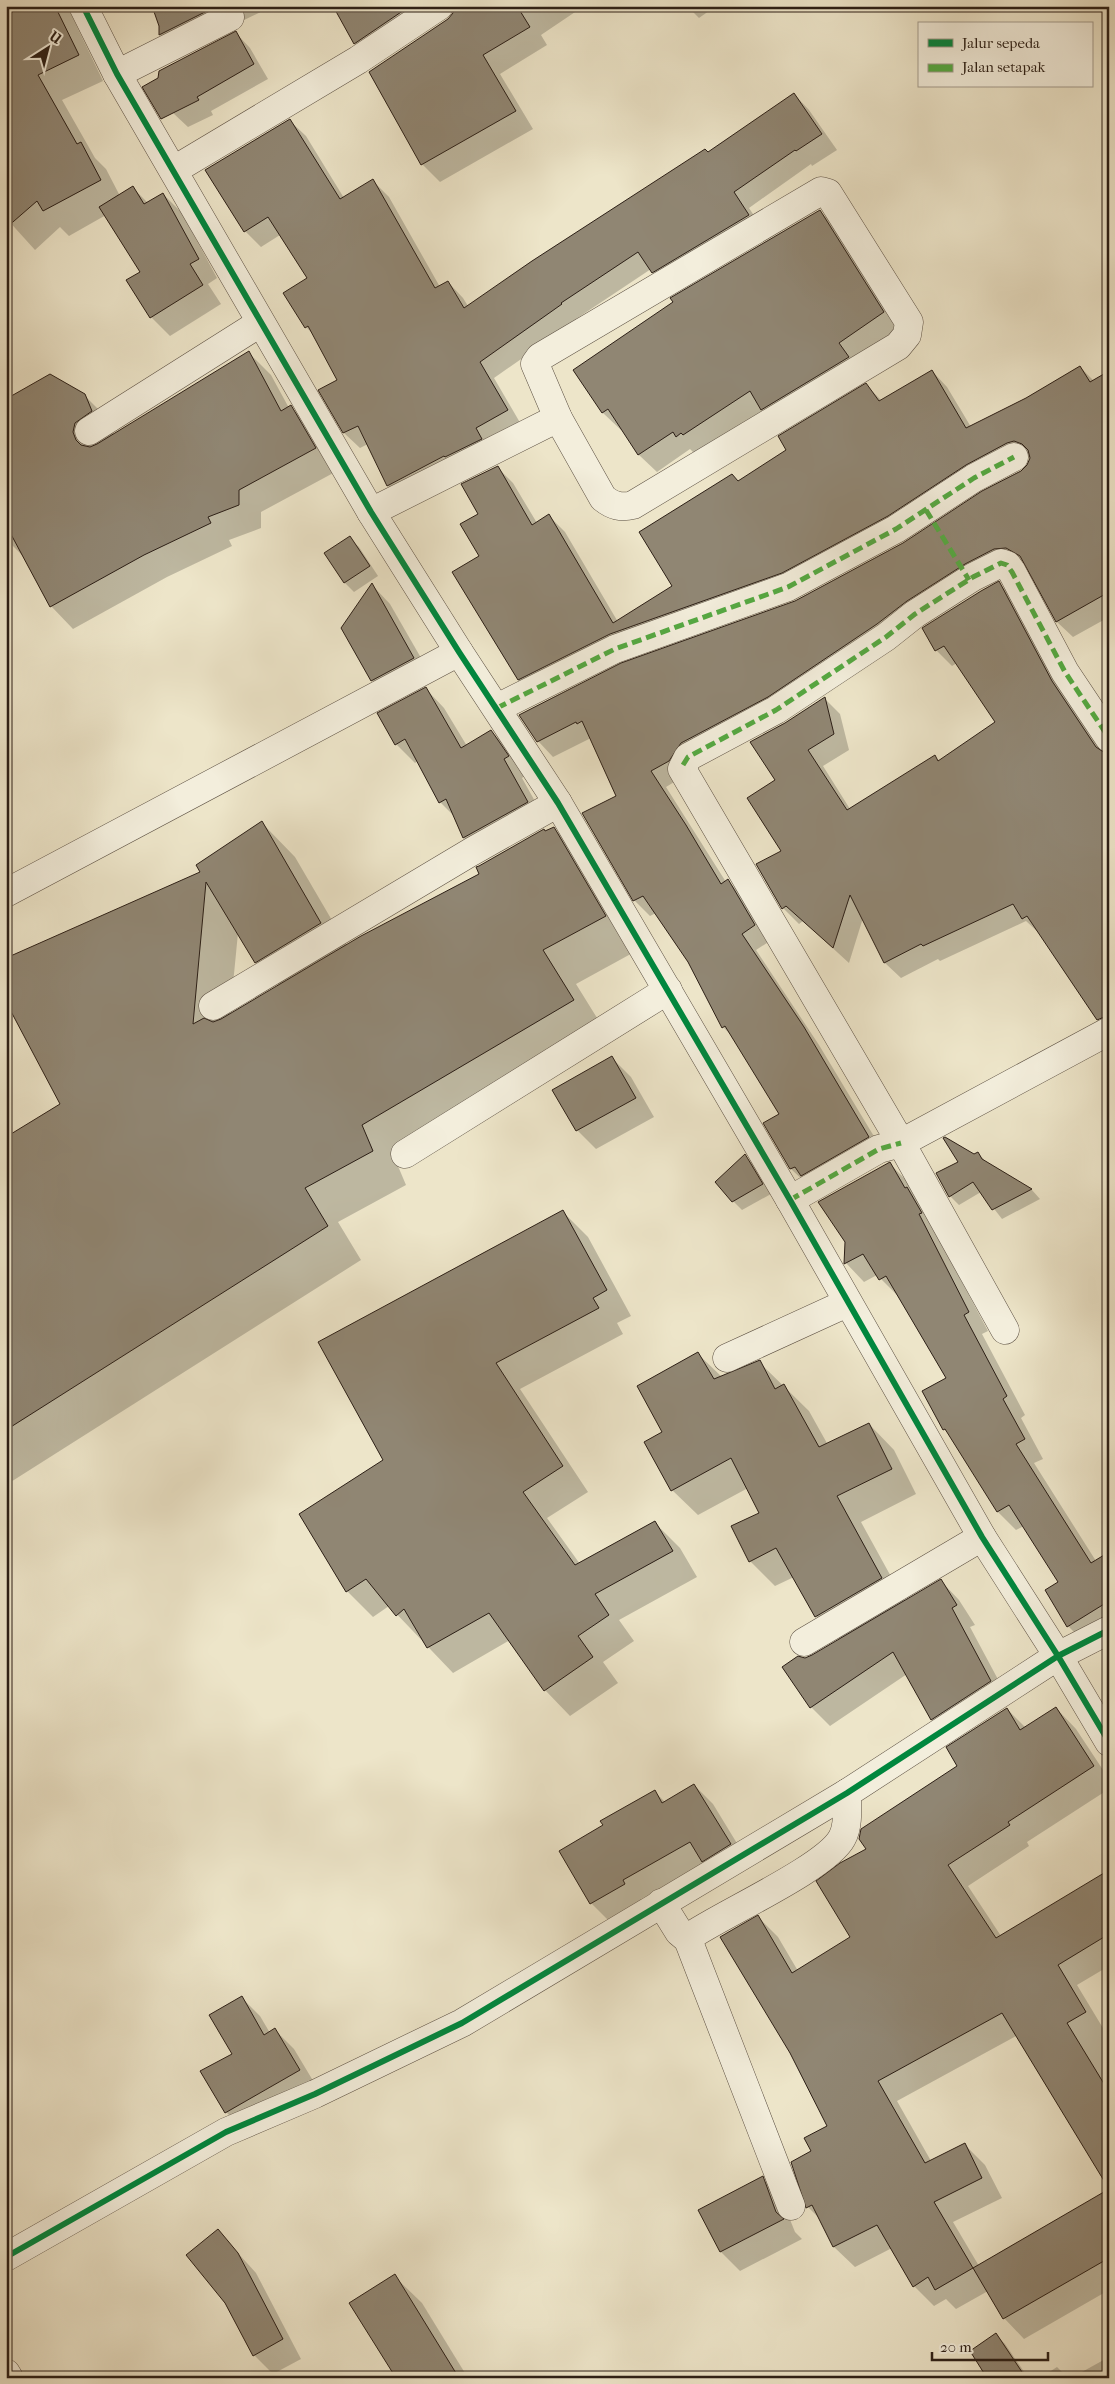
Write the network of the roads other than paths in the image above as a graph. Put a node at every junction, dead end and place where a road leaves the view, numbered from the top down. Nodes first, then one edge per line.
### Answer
1 (82, 6) edge
2 (439, 6) edge
3 (230, 17) dead end
4 (117, 74) junction
5 (174, 170) junction
6 (260, 323) junction
7 (553, 421) junction
8 (89, 432) dead end
9 (1014, 457) dead end
10 (371, 512) junction
11 (459, 652) junction
12 (497, 708) junction
13 (1109, 738) edge
14 (558, 803) junction
15 (6, 893) edge
16 (668, 990) junction
17 (213, 1006) dead end
18 (1109, 1031) edge
19 (890, 1146) junction
20 (404, 1154) dead end
21 (790, 1200) junction
22 (847, 1303) junction
23 (1005, 1330) dead end
24 (727, 1358) dead end
25 (982, 1537) junction
26 (1109, 1630) edge
27 (804, 1642) dead end
28 (1058, 1656) junction
29 (1109, 1742) edge
30 (847, 1798) junction
31 (740, 1882) junction
32 (674, 1921) junction
33 (791, 2206) dead end
34 (6, 2258) edge
35 (6, 2373) edge
36 (9, 2378) edge

1 - 4 street
2 - 5 street
3 - 4 street
4 - 5 street
5 - 6 street
6 - 8 street
6 - 10 street
7 - 7 street
7 - 10 street
9 - 12 street
10 - 11 street
11 - 12 street
11 - 15 street
12 - 14 street
13 - 19 street
14 - 16 street
14 - 17 street
16 - 20 street
16 - 21 street
18 - 19 street
19 - 21 street
19 - 23 street
21 - 22 street
22 - 24 street
22 - 25 street
25 - 27 street
25 - 28 street
26 - 28 street
28 - 29 street
28 - 30 street
30 - 31 street
30 - 31 street
31 - 32 street
31 - 32 street
32 - 33 street
32 - 34 street
35 - 36 street

